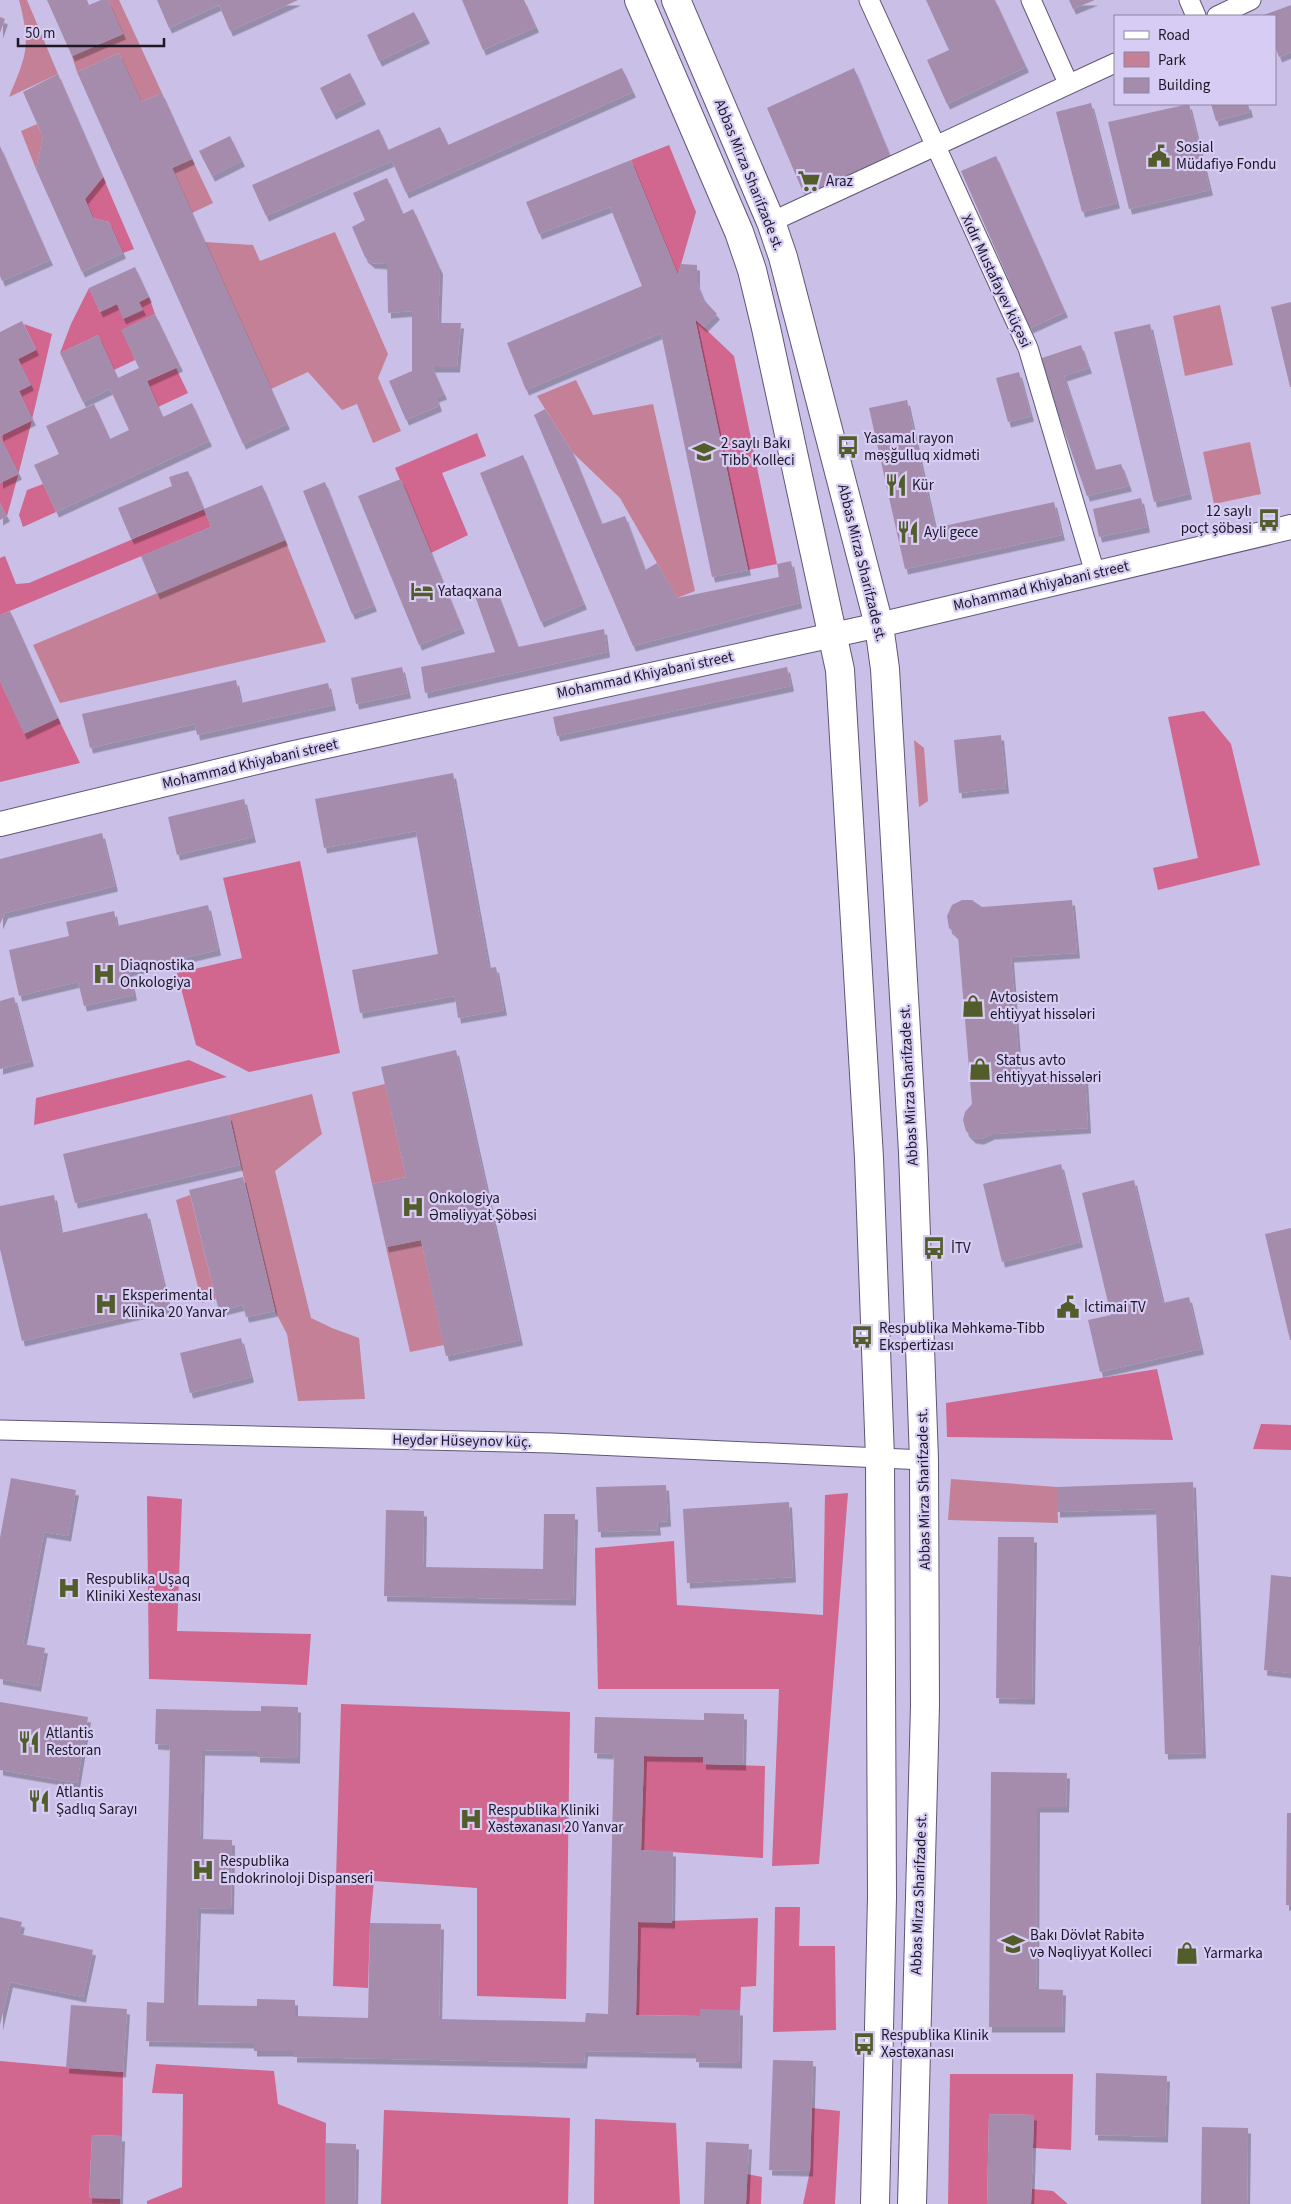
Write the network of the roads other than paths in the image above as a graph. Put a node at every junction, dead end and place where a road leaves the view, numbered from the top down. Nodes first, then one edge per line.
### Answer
1 (639, 0) edge
2 (676, 0) edge
3 (868, 0) edge
4 (1031, 0) edge
5 (1189, 0) edge
6 (1251, 0) edge
7 (1196, 15) edge
8 (1220, 15) edge
9 (1114, 63) edge
10 (1068, 83) junction
11 (934, 148) junction
12 (771, 222) junction
13 (1291, 527) edge
14 (1095, 573) junction
15 (879, 625) junction
16 (834, 634) junction
17 (0, 824) edge
18 (0, 1430) edge
19 (880, 1458) junction
20 (924, 1460) junction
21 (875, 2204) edge
22 (912, 2204) edge

1 - 16 main road, Abbas Mirza Sharifzade st.
2 - 12 main road, Abbas Mirza Sharifzade st.
3 - 11 street, Xıdır Mustafayev küçəsi
4 - 10 street
5 - 7 street
6 - 8 street
9 - 10 street
10 - 11 street
11 - 12 street
11 - 14 street, Xıdır Mustafayev küçəsi
12 - 15 main road, Abbas Mirza Sharifzade st.
13 - 14 street, Mohammad Khiyabani street
14 - 15 street, Mohammad Khiyabani street
15 - 16 street, Mohammad Khiyabani street
15 - 20 main road, Abbas Mirza Sharifzade st.
16 - 17 street, Mohammad Khiyabani street
16 - 19 main road, Abbas Mirza Sharifzade st.
18 - 19 street, Heydər Hüseynov küç.
19 - 20 street, Heydər Hüseynov küç.
19 - 21 main road, Abbas Mirza Sharifzade st.
20 - 22 main road, Abbas Mirza Sharifzade st.

